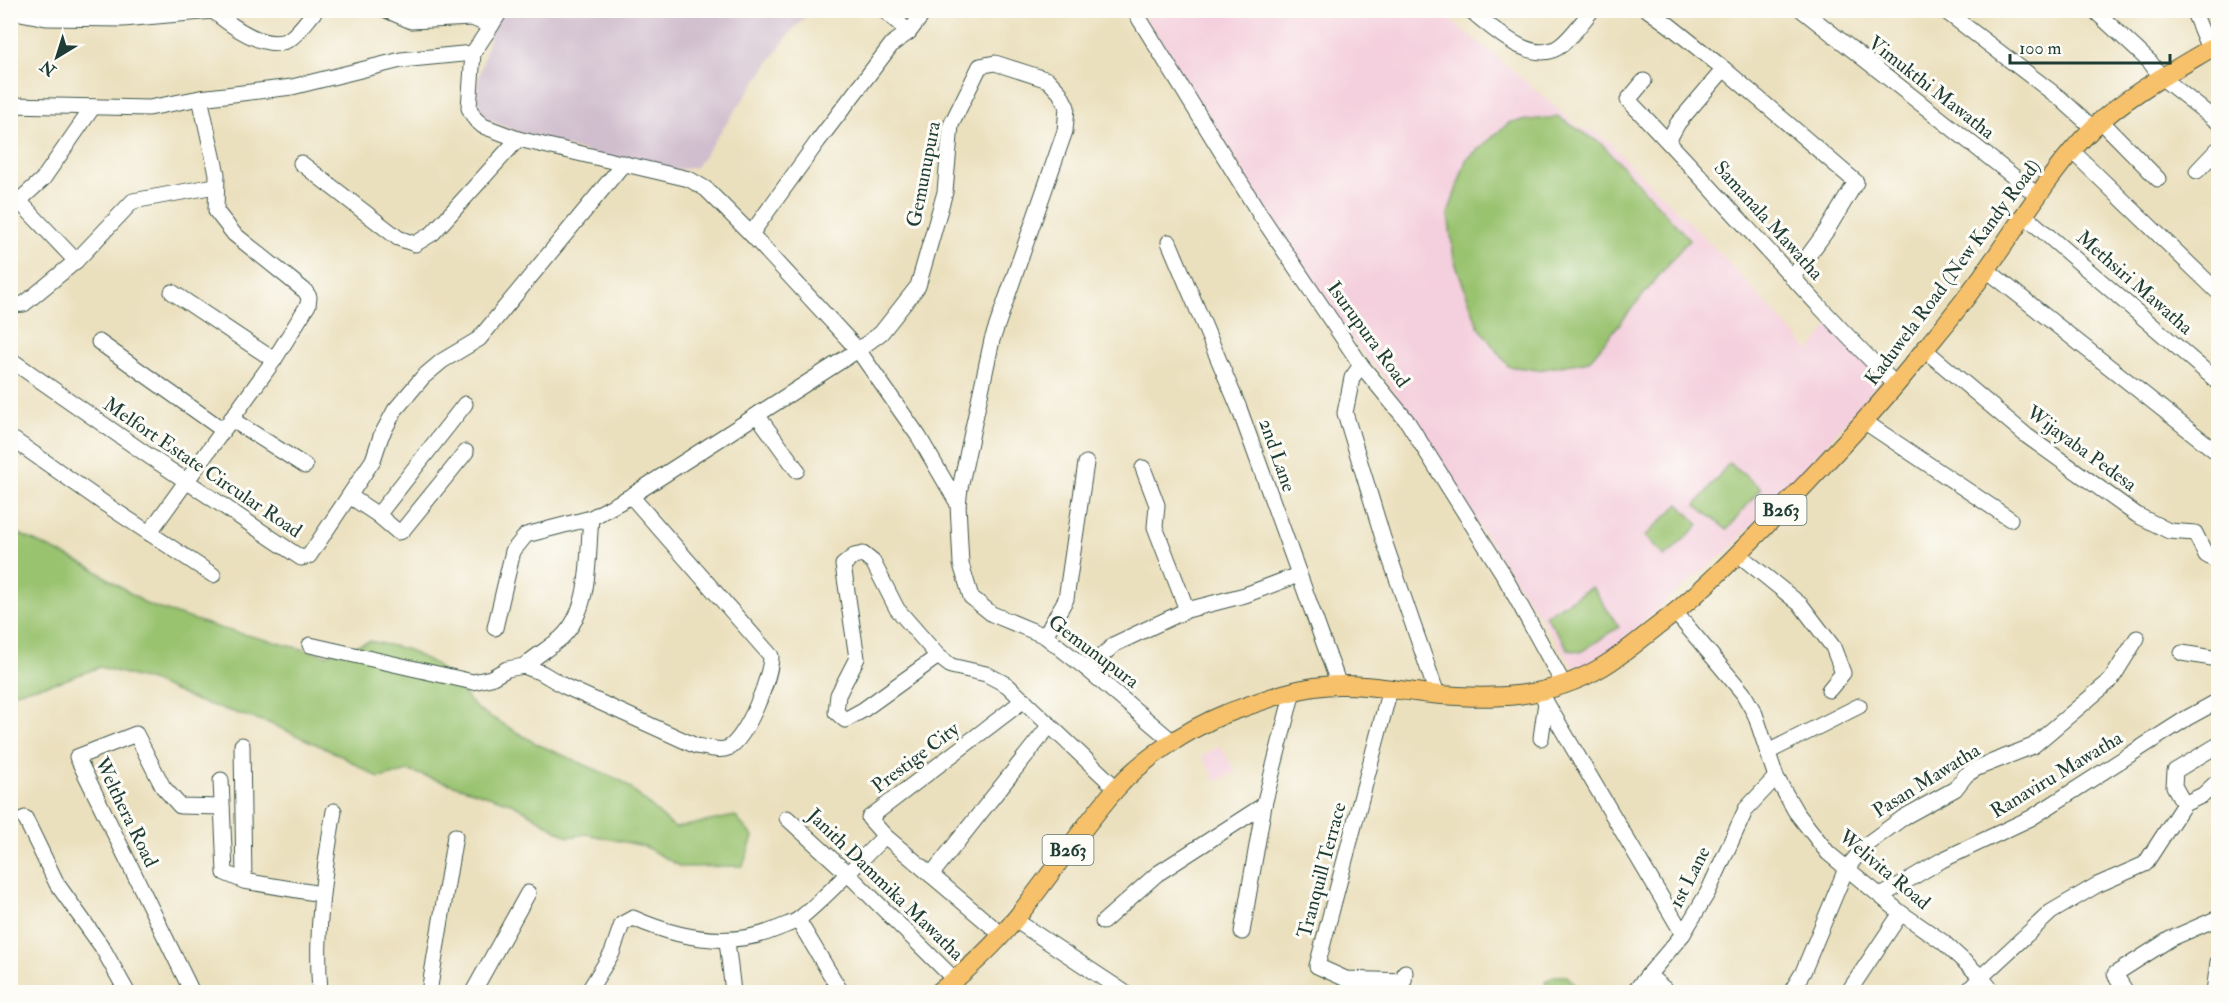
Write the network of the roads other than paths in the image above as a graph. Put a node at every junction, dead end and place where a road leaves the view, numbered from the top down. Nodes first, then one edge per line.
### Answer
1 (316, 10) edge
2 (386, 10) edge
3 (501, 10) edge
4 (884, 10) edge
5 (926, 10) edge
6 (1134, 10) edge
7 (1470, 10) edge
8 (1592, 10) edge
9 (1648, 10) edge
10 (1802, 10) edge
11 (1944, 10) edge
12 (2094, 10) edge
13 (2193, 10) edge
14 (10, 11) edge
15 (213, 11) edge
16 (121, 15) edge
17 (491, 26) junction
18 (909, 32) junction
19 (2214, 47) edge
20 (473, 53) junction
21 (1724, 69) junction
22 (2161, 77) junction
23 (1644, 81) dead end
24 (200, 98) junction
25 (10, 105) edge
26 (93, 107) junction
27 (2218, 122) edge
28 (2097, 125) junction
29 (518, 139) junction
30 (1668, 141) junction
31 (2218, 149) edge
32 (2072, 151) junction
33 (301, 163) dead end
34 (624, 163) junction
35 (2197, 171) dead end
36 (2158, 179) dead end
37 (215, 186) junction
38 (2037, 195) junction
39 (15, 205) edge
40 (2024, 215) junction
41 (751, 234) junction
42 (1169, 242) dead end
43 (76, 261) junction
44 (1986, 270) junction
45 (1792, 278) junction
46 (172, 292) dead end
47 (2218, 292) edge
48 (10, 305) edge
49 (99, 342) dead end
50 (858, 350) junction
51 (1925, 350) junction
52 (11, 360) edge
53 (274, 360) junction
54 (1361, 365) junction
55 (2218, 382) edge
56 (1896, 385) junction
57 (465, 404) dead end
58 (760, 413) junction
59 (1865, 422) junction
60 (227, 424) junction
61 (14, 440) dead end
62 (466, 452) dead end
63 (2218, 453) edge
64 (1086, 463) dead end
65 (305, 466) dead end
66 (1143, 468) dead end
67 (797, 470) dead end
68 (187, 481) junction
69 (631, 496) junction
70 (351, 497) junction
71 (958, 504) junction
72 (378, 515) junction
73 (591, 518) junction
74 (2010, 519) dead end
75 (149, 533) junction
76 (1738, 554) junction
77 (2218, 562) edge
78 (213, 575) dead end
79 (1298, 575) junction
80 (1187, 610) junction
81 (1675, 612) junction
82 (495, 628) dead end
83 (1045, 636) junction
84 (2137, 638) dead end
85 (310, 645) dead end
86 (2182, 653) dead end
87 (938, 656) junction
88 (2218, 659) edge
89 (524, 666) junction
90 (1087, 669) junction
91 (1339, 685) junction
92 (1564, 685) junction
93 (1390, 689) junction
94 (1829, 690) dead end
95 (1293, 692) junction
96 (1437, 694) junction
97 (1543, 697) junction
98 (1024, 700) junction
99 (2218, 701) edge
100 (1859, 706) dead end
101 (1050, 725) junction
102 (1541, 738) dead end
103 (1173, 742) junction
104 (242, 745) dead end
105 (2218, 745) edge
106 (1768, 752) junction
107 (1776, 777) junction
108 (221, 780) dead end
109 (2218, 781) edge
110 (1116, 788) junction
111 (2184, 804) junction
112 (1264, 805) junction
113 (222, 807) junction
114 (334, 811) dead end
115 (25, 818) dead end
116 (787, 818) dead end
117 (455, 836) dead end
118 (885, 836) junction
119 (1846, 869) junction
120 (847, 873) junction
121 (931, 874) junction
122 (244, 881) junction
123 (528, 893) dead end
124 (321, 894) junction
125 (1881, 896) junction
126 (1901, 913) junction
127 (2218, 918) edge
128 (798, 920) junction
129 (1015, 920) junction
130 (1103, 922) dead end
131 (1242, 932) dead end
132 (1683, 934) junction
133 (1002, 935) junction
134 (727, 941) junction
135 (2218, 962) edge
136 (1405, 972) dead end
137 (1648, 975) junction
138 (1981, 977) junction
139 (955, 980) junction
140 (1851, 988) dead end
141 (127, 993) edge
142 (192, 993) edge
143 (320, 993) edge
144 (429, 993) edge
145 (473, 993) edge
146 (588, 993) edge
147 (733, 993) edge
148 (841, 993) edge
149 (939, 993) edge
150 (1124, 993) edge
151 (1635, 993) edge
152 (1668, 993) edge
153 (1791, 993) edge
154 (1967, 993) edge
155 (1993, 993) edge
156 (2126, 993) edge
157 (2214, 993) edge

1 - 15 street
2 - 17 street
3 - 17 street
4 - 18 street
5 - 18 street
6 - 54 street, Isurupura Road
7 - 8 street
9 - 21 street
10 - 38 street, Vimukthi Mawatha
11 - 28 street
12 - 22 street
13 - 19 street
14 - 16 street
15 - 16 street
17 - 20 street
18 - 41 street
19 - 22 main road, Kaduwela Road (New Kandy Road) / B263
20 - 24 street
20 - 29 street
21 - 30 street
21 - 45 street
22 - 27 street
22 - 28 main road, Kaduwela Road (New Kandy Road) / B263
23 - 30 street, Samanala Mawatha
24 - 26 street
24 - 37 street
25 - 26 street
26 - 39 street
28 - 32 main road, Kaduwela Road (New Kandy Road) / B263
28 - 36 street
29 - 33 street
29 - 34 street
30 - 45 street, Samanala Mawatha
31 - 35 street
32 - 38 main road, Kaduwela Road (New Kandy Road) / B263
32 - 47 street
34 - 41 street
34 - 70 street, Melfort Estate Circular Road
37 - 43 street
37 - 53 street
38 - 40 main road, Kaduwela Road (New Kandy Road) / B263
39 - 43 street
40 - 44 main road, Kaduwela Road (New Kandy Road) / B263
40 - 55 street, Methsiri Mawatha
41 - 50 street
42 - 79 street, 2nd Lane
43 - 48 street
44 - 51 main road, Kaduwela Road (New Kandy Road) / B263
44 - 63 street
45 - 56 street, Samanala Mawatha
46 - 53 street
49 - 60 street
50 - 58 street
50 - 71 street, Gemunupura
50 - 71 street, Gemunupura
51 - 56 main road, Kaduwela Road (New Kandy Road) / B263
51 - 77 street, Wijayaba Pedesa
52 - 68 street, Melfort Estate Circular Road
53 - 60 street
54 - 92 street, Isurupura Road
54 - 96 street
56 - 59 main road, Kaduwela Road (New Kandy Road) / B263
57 - 72 street
58 - 67 street
58 - 69 street
59 - 74 street
59 - 76 main road, Kaduwela Road (New Kandy Road) / B263
60 - 65 street
60 - 68 street
61 - 75 street
62 - 72 street
64 - 83 street
66 - 80 street
68 - 70 street, Melfort Estate Circular Road
68 - 75 street
69 - 73 street
69 - 89 street
70 - 72 street
71 - 83 street, Gemunupura
73 - 82 street
73 - 89 street
75 - 78 street
76 - 81 main road, Kaduwela Road (New Kandy Road) / B263
76 - 94 street
79 - 80 street
79 - 91 street, 2nd Lane
80 - 90 street
81 - 92 main road, Kaduwela Road (New Kandy Road) / B263
81 - 106 street, Welivita Road
83 - 90 street, Gemunupura
84 - 119 street, Pasan Mawatha
85 - 89 street
86 - 88 street
87 - 87 street
87 - 98 street
90 - 103 street, Gemunupura
91 - 93 main road, Kaduwela Road (New Kandy Road) / B263
91 - 95 main road, Kaduwela Road (New Kandy Road) / B263
92 - 97 main road, Kaduwela Road (New Kandy Road) / B263
93 - 96 main road, Kaduwela Road (New Kandy Road) / B263
93 - 136 street, Tranquill Terrace
95 - 103 main road, Kaduwela Road (New Kandy Road) / B263
95 - 112 street
96 - 97 main road, Kaduwela Road (New Kandy Road) / B263
97 - 102 street
97 - 132 street
98 - 101 street
98 - 118 street, Prestige City
99 - 125 street, Ranaviru Mawatha
100 - 106 street
101 - 110 street
101 - 121 street
103 - 110 main road, Kaduwela Road (New Kandy Road) / B263
104 - 122 street
105 - 111 street
106 - 107 street, Welivita Road
107 - 119 street, Welivita Road
107 - 132 street, 1st Lane
108 - 113 street
109 - 111 street
110 - 129 main road, Kaduwela Road (New Kandy Road) / B263
111 - 138 street
112 - 130 street
112 - 131 street
113 - 122 street
113 - 142 street, Welthera Road
114 - 124 street
115 - 141 street
116 - 120 street, Janith Dammika Mawatha
117 - 144 street
118 - 120 street
118 - 121 street, Prestige City
119 - 125 street, Welivita Road
119 - 153 street, Pasan Mawatha
120 - 128 street
120 - 139 street, Janith Dammika Mawatha
121 - 133 street, Prestige City
122 - 124 street
123 - 145 street
124 - 143 street
125 - 126 street, Welivita Road
126 - 138 street, Welivita Road
126 - 140 street
127 - 156 street
128 - 134 street
128 - 148 street
129 - 133 main road, Kaduwela Road (New Kandy Road) / B263
129 - 150 street
132 - 137 street, 1st Lane
133 - 139 main road, Kaduwela Road (New Kandy Road) / B263
134 - 146 street
134 - 147 street
135 - 157 street
137 - 151 street, 1st Lane
137 - 152 street
138 - 154 street
138 - 155 street, Welivita Road
139 - 149 main road, Kaduwela Road (New Kandy Road) / B263

